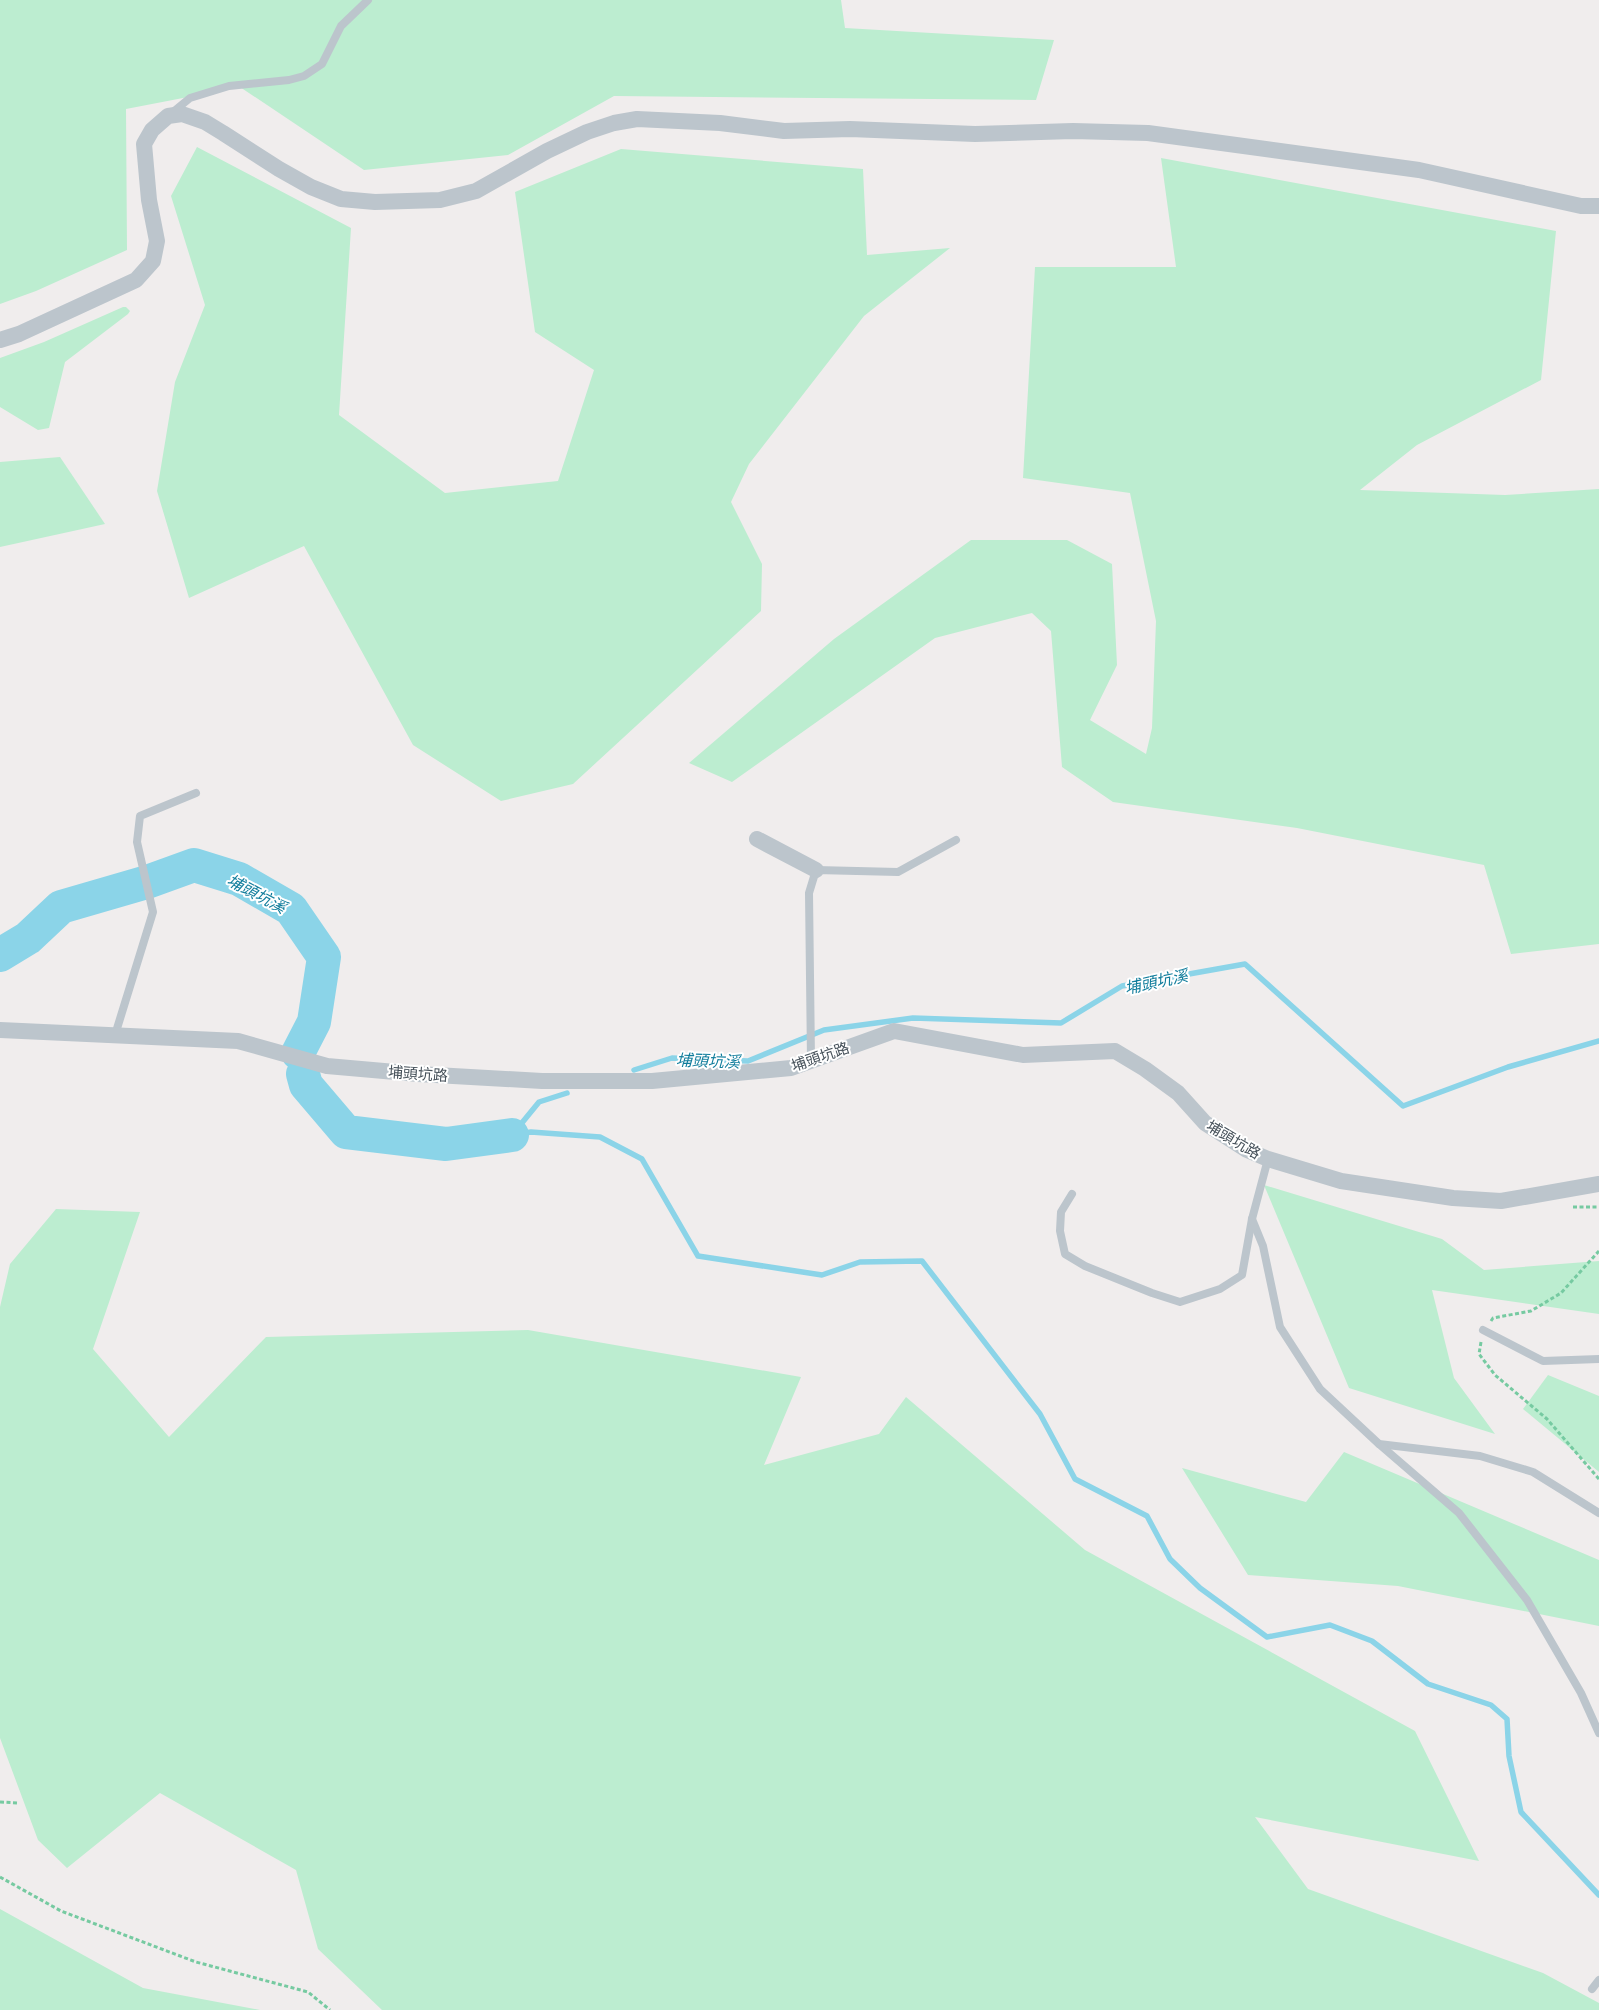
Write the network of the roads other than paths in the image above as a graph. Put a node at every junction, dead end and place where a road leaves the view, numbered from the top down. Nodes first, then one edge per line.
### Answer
1 (368, 0) edge
2 (168, 116) junction
3 (1599, 206) edge
4 (0, 340) edge
5 (196, 793) dead end
6 (757, 839) dead end
7 (956, 840) dead end
8 (816, 870) junction
9 (0, 1030) edge
10 (115, 1035) junction
11 (811, 1054) junction
12 (1268, 1159) junction
13 (1599, 1184) edge
14 (1072, 1194) dead end
15 (1252, 1219) junction
16 (1483, 1330) dead end
17 (1599, 1360) edge
18 (1379, 1444) junction
19 (1599, 1513) edge
20 (1599, 1733) edge
21 (1599, 1980) edge
22 (1592, 1989) dead end

1 - 2 lane
2 - 3 street
2 - 4 street
5 - 10 lane
6 - 8 street
7 - 8 lane
8 - 11 lane
9 - 10 street, 埔頭坑路
10 - 11 street, 埔頭坑路
11 - 12 street, 埔頭坑路
12 - 13 street, 埔頭坑路
12 - 15 lane
14 - 15 lane
15 - 18 lane
16 - 17 lane
18 - 19 lane
18 - 20 lane
21 - 22 lane

